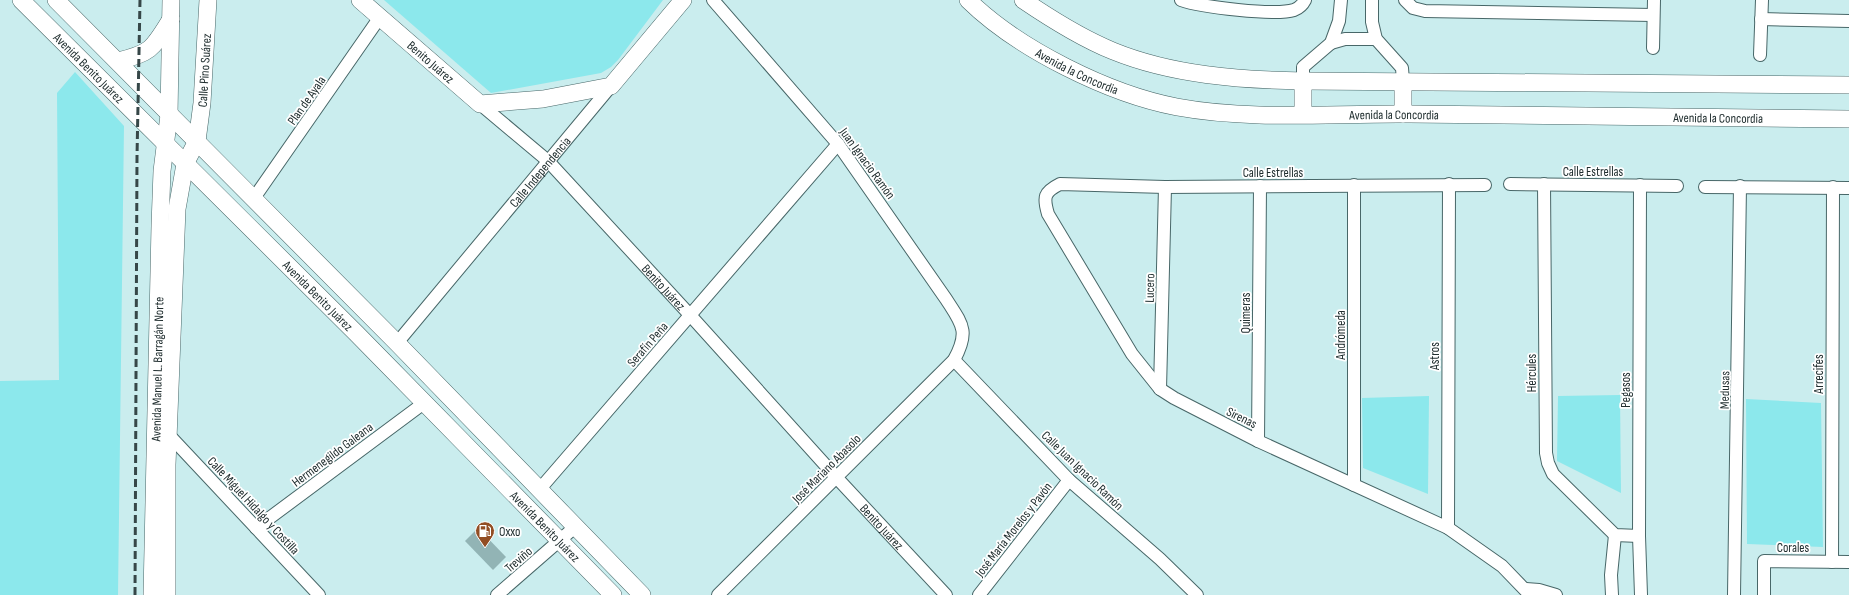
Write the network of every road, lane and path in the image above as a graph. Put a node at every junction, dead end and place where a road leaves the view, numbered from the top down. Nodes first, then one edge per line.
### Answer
1 (21, 0) edge
2 (56, 0) edge
3 (171, 0) edge
4 (208, 0) edge
5 (360, 0) edge
6 (683, 0) edge
7 (713, 0) edge
8 (968, 0) edge
9 (1023, 0) edge
10 (1181, 0) edge
11 (1305, 0) edge
12 (1341, 0) edge
13 (1372, 0) edge
14 (1405, 0) edge
15 (1654, 0) edge
16 (1762, 0) edge
17 (1653, 15) junction
18 (380, 17) junction
19 (171, 19) junction
20 (1761, 19) junction
21 (1849, 21) edge
22 (1376, 39) junction
23 (1331, 44) junction
24 (1653, 48) dead end
25 (1760, 55) dead end
26 (118, 61) junction
27 (1303, 81) junction
28 (1402, 81) junction
29 (1849, 85) edge
30 (611, 86) junction
31 (480, 104) junction
32 (1303, 114) junction
33 (1403, 114) junction
34 (169, 115) junction
35 (1849, 119) edge
36 (197, 141) junction
37 (165, 143) junction
38 (838, 144) junction
39 (548, 162) junction
40 (185, 164) junction
41 (1060, 184) joint
42 (1449, 184) junction
43 (1510, 184) dead end
44 (1544, 184) junction
45 (1354, 185) junction
46 (1485, 185) dead end
47 (1640, 185) junction
48 (1260, 186) junction
49 (1677, 186) dead end
50 (1740, 186) junction
51 (1165, 187) junction
52 (1705, 187) dead end
53 (1833, 187) junction
54 (1849, 188) edge
55 (254, 198) junction
56 (690, 315) junction
57 (397, 343) junction
58 (954, 360) junction
59 (1160, 390) junction
60 (424, 403) junction
61 (168, 434) junction
62 (1258, 440) junction
63 (837, 478) junction
64 (1069, 480) junction
65 (1354, 485) junction
66 (539, 490) junction
67 (575, 527) junction
68 (256, 528) junction
69 (1448, 528) junction
70 (1615, 535) junction
71 (1639, 536) junction
72 (559, 541) junction
73 (1832, 562) junction
74 (1849, 562) edge
75 (1528, 592) edge
76 (152, 595) edge
77 (167, 595) edge
78 (319, 595) edge
79 (497, 595) edge
80 (613, 595) edge
81 (642, 595) edge
82 (718, 595) edge
83 (946, 595) edge
84 (979, 595) edge
85 (1197, 595) edge
86 (1556, 595) edge
87 (1612, 595) edge
88 (1641, 595) edge
89 (1734, 595) edge
90 (1764, 595) edge

1 - 37 main road, Avenida Benito Juárez
2 - 26 main road, Avenida Benito Juárez
3 - 19 main road
4 - 36 main road, Calle Pino Suárez
5 - 18 main road, Benito Juárez
6 - 30 main road, Calle Independencia
7 - 38 street, Juan Ignacio Ramón
8 - 32 main road, Avenida la Concordia
9 - 27 main road
10 - 11 street
12 - 23 street
13 - 22 street
14 - 17 street
15 - 17 street
16 - 20 street
17 - 24 street
18 - 31 main road, Benito Juárez
18 - 55 street, Plan de Ayala
19 - 26 main road
19 - 34 main road
20 - 21 street
20 - 25 street
22 - 23 street
22 - 28 street
23 - 27 street
26 - 34 main road, Avenida Benito Juárez
27 - 28 main road
27 - 32 main road
28 - 29 main road
28 - 33 main road
30 - 31 main road
30 - 39 street, Calle Independencia
31 - 39 street, Benito Juárez
32 - 33 main road, Avenida la Concordia
33 - 35 main road, Avenida la Concordia
34 - 36 main road, Avenida Benito Juárez
34 - 37 main road, Avenida Manuel L. Barragán Norte
36 - 40 main road, Avenida Manuel L. Barragán Norte
36 - 55 main road, Avenida Benito Juárez
37 - 40 main road, Avenida Benito Juárez
37 - 76 main road, Avenida Manuel L. Barragán Norte
38 - 56 street, Serafín Peña
38 - 58 street, Juan Ignacio Ramón
39 - 56 street, Benito Juárez
39 - 57 street, Calle Independencia
40 - 60 main road, Avenida Benito Juárez
40 - 61 main road, Avenida Manuel L. Barragán Norte
41 - 51 street, Calle Estrellas
41 - 59 street, Sirenas
42 - 45 street, Calle Estrellas
42 - 46 street, Calle Estrellas
42 - 69 street, Astros
43 - 44 street, Calle Estrellas
44 - 47 street, Calle Estrellas
44 - 70 street, Hércules
45 - 48 street, Calle Estrellas
45 - 65 street, Andrómeda
47 - 49 street, Calle Estrellas
47 - 71 street, Pegasos
48 - 51 street, Calle Estrellas
48 - 62 street, Quimeras
50 - 52 street
50 - 53 street
50 - 89 street, Medusas
51 - 59 street, Lucero
53 - 54 street
53 - 73 street, Arrecifes
55 - 57 main road, Avenida Benito Juárez
56 - 63 street, Benito Juárez
56 - 66 street, Serafín Peña
57 - 66 main road, Avenida Benito Juárez
58 - 63 street, José Mariano Abasolo
58 - 64 street, Calle Juan Ignacio Ramón
59 - 62 street, Sirenas
60 - 68 street, Hermenegildo Galeana
60 - 72 main road, Avenida Benito Juárez
61 - 68 street, Calle Miguel Hidalgo y Costilla
61 - 77 main road, Avenida Manuel L. Barragán Norte
62 - 65 street, Sirenas
63 - 82 street, José Mariano Abasolo
63 - 83 street, Benito Juárez
64 - 84 street, José María Morelos y Pavón
64 - 85 street, Calle Juan Ignacio Ramón
65 - 69 street, Sirenas
66 - 67 main road, Avenida Benito Juárez
67 - 72 street, Treviño
67 - 81 main road, Avenida Benito Juárez
68 - 78 street, Calle Miguel Hidalgo y Costilla
69 - 75 street, Sirenas
70 - 71 street
70 - 87 street
71 - 88 street, Pegasos
72 - 79 street, Treviño
72 - 80 main road, Avenida Benito Juárez
73 - 74 street
73 - 90 street, Corales
75 - 86 street, Sirenas

